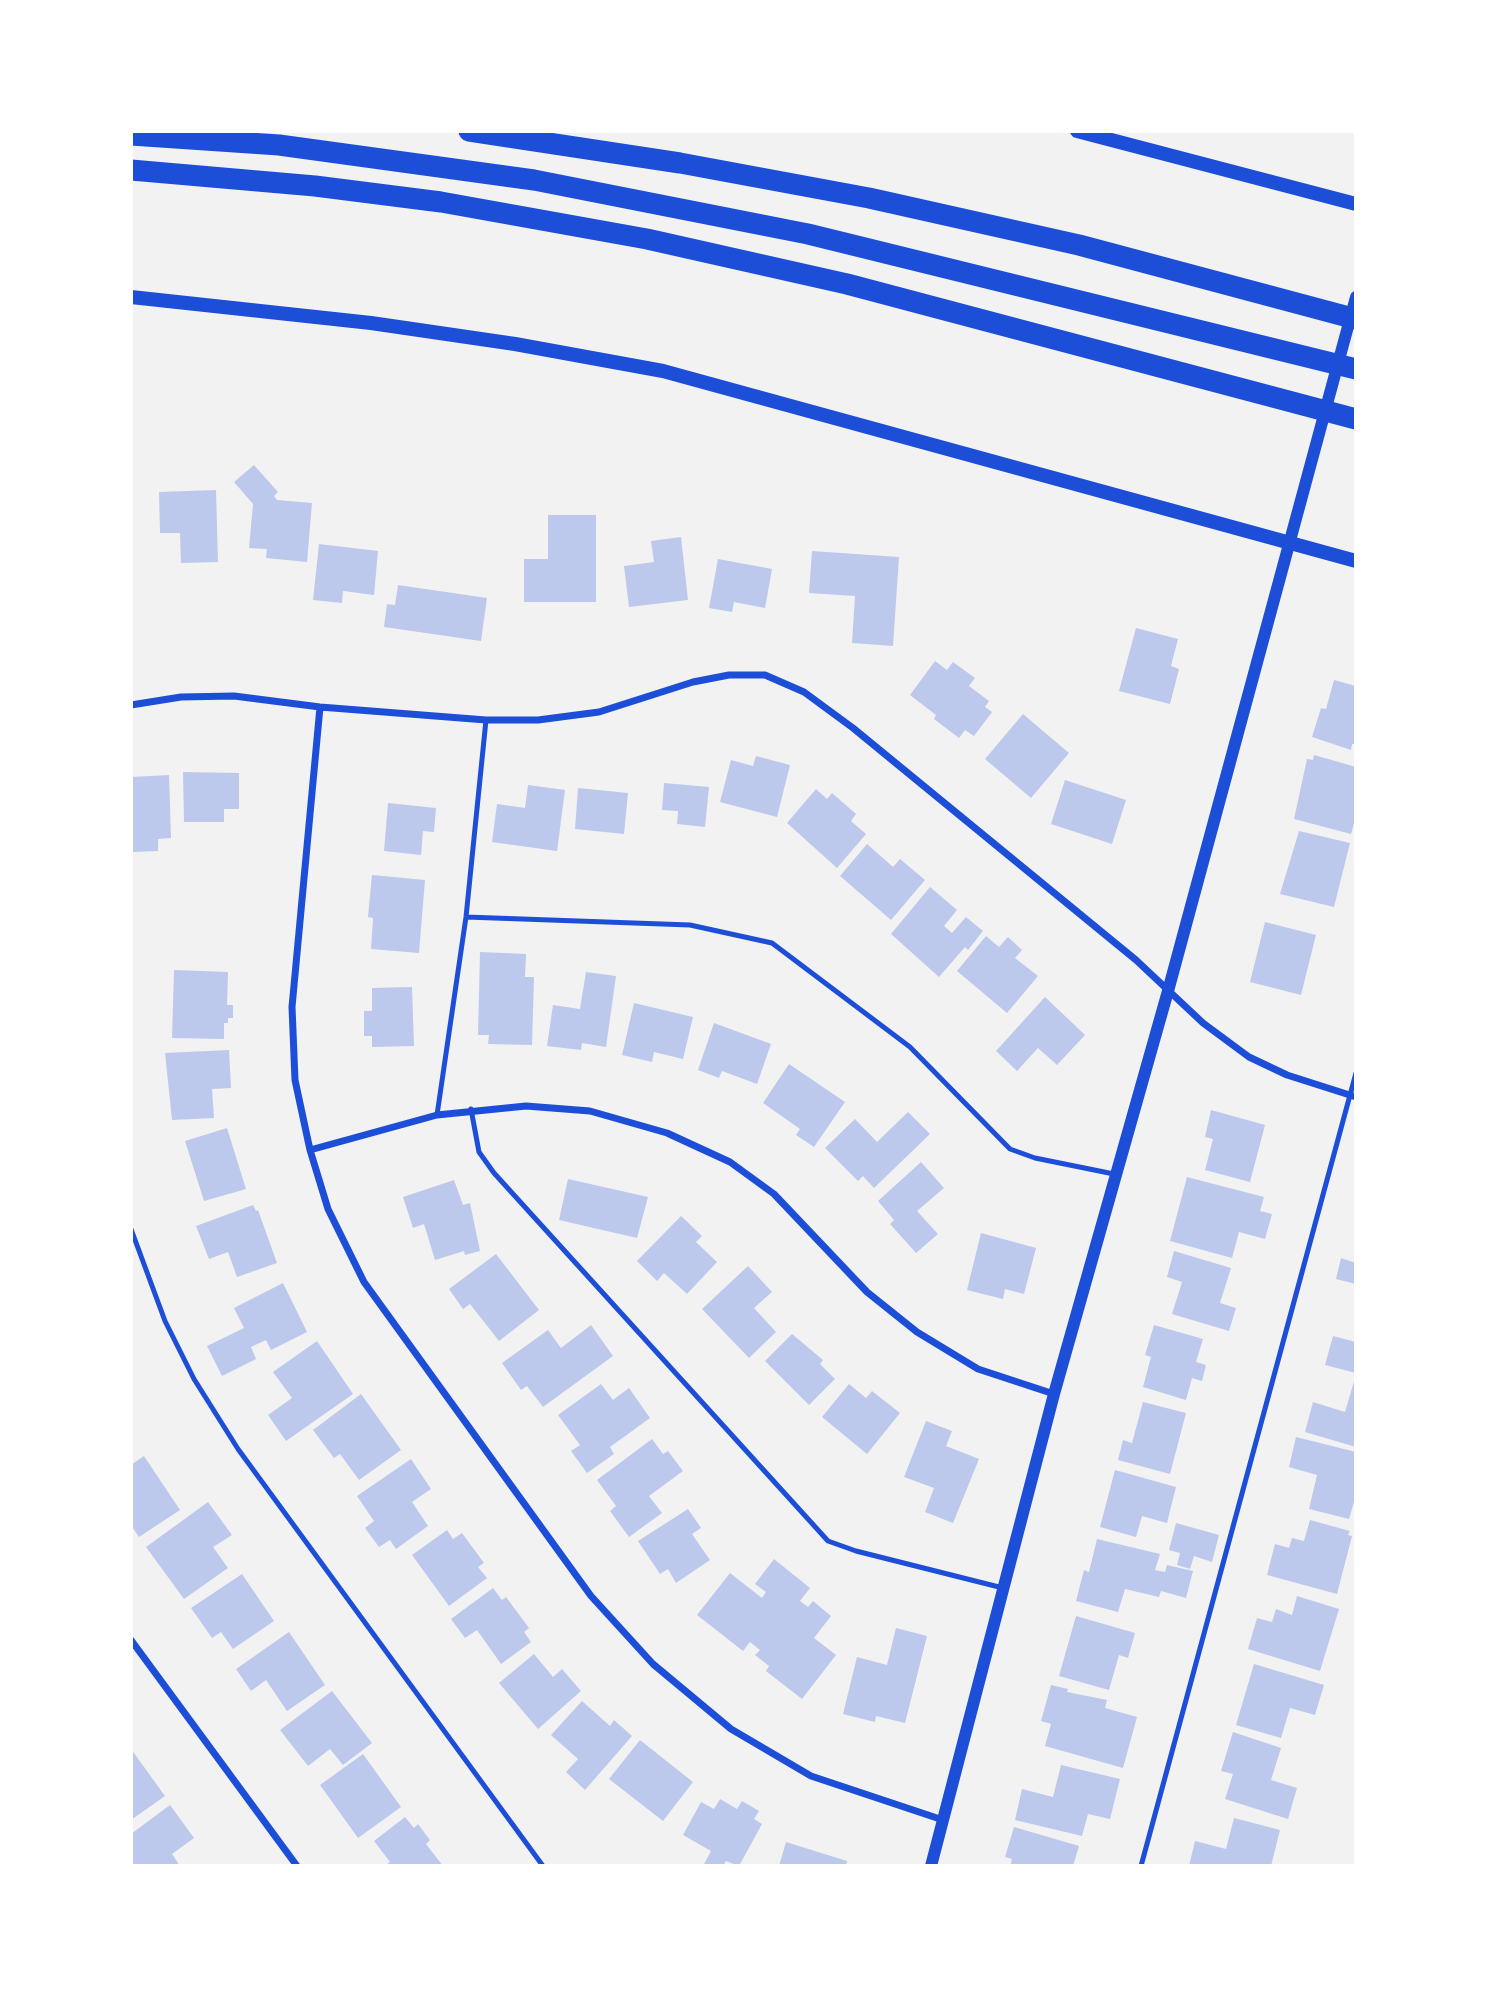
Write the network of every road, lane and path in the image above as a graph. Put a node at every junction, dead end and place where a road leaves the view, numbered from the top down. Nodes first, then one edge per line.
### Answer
1 (469, 131) edge
2 (1077, 131) edge
3 (131, 135) edge
4 (131, 173) edge
5 (1356, 204) edge
6 (131, 297) edge
7 (1356, 297) edge
8 (1356, 320) edge
9 (1356, 369) edge
10 (1356, 419) edge
11 (1289, 543) junction
12 (1356, 561) edge
13 (131, 705) edge
14 (320, 707) junction
15 (486, 720) junction
16 (466, 917) junction
17 (1168, 991) junction
18 (1356, 1073) edge
19 (1353, 1096) edge
20 (471, 1109) junction
21 (437, 1115) junction
22 (310, 1150) junction
23 (1116, 1174) junction
24 (131, 1229) edge
25 (1054, 1394) junction
26 (1003, 1588) junction
27 (131, 1640) edge
28 (943, 1820) junction
29 (297, 1866) edge
30 (543, 1866) edge
31 (931, 1866) edge
32 (1141, 1866) edge

1 - 8 highway
2 - 5 main road
3 - 9 highway
4 - 10 highway
6 - 11 main road
7 - 11 street
11 - 12 main road
11 - 17 street
13 - 14 street
14 - 15 street
14 - 22 street
15 - 16 lane
15 - 17 street
16 - 21 lane
16 - 23 lane
17 - 19 street
17 - 23 street
18 - 19 lane
19 - 32 lane
20 - 21 street
20 - 25 street
20 - 26 lane
21 - 22 street
22 - 28 street
23 - 25 street
24 - 30 lane
25 - 26 street
26 - 28 street
27 - 29 street
28 - 31 street

